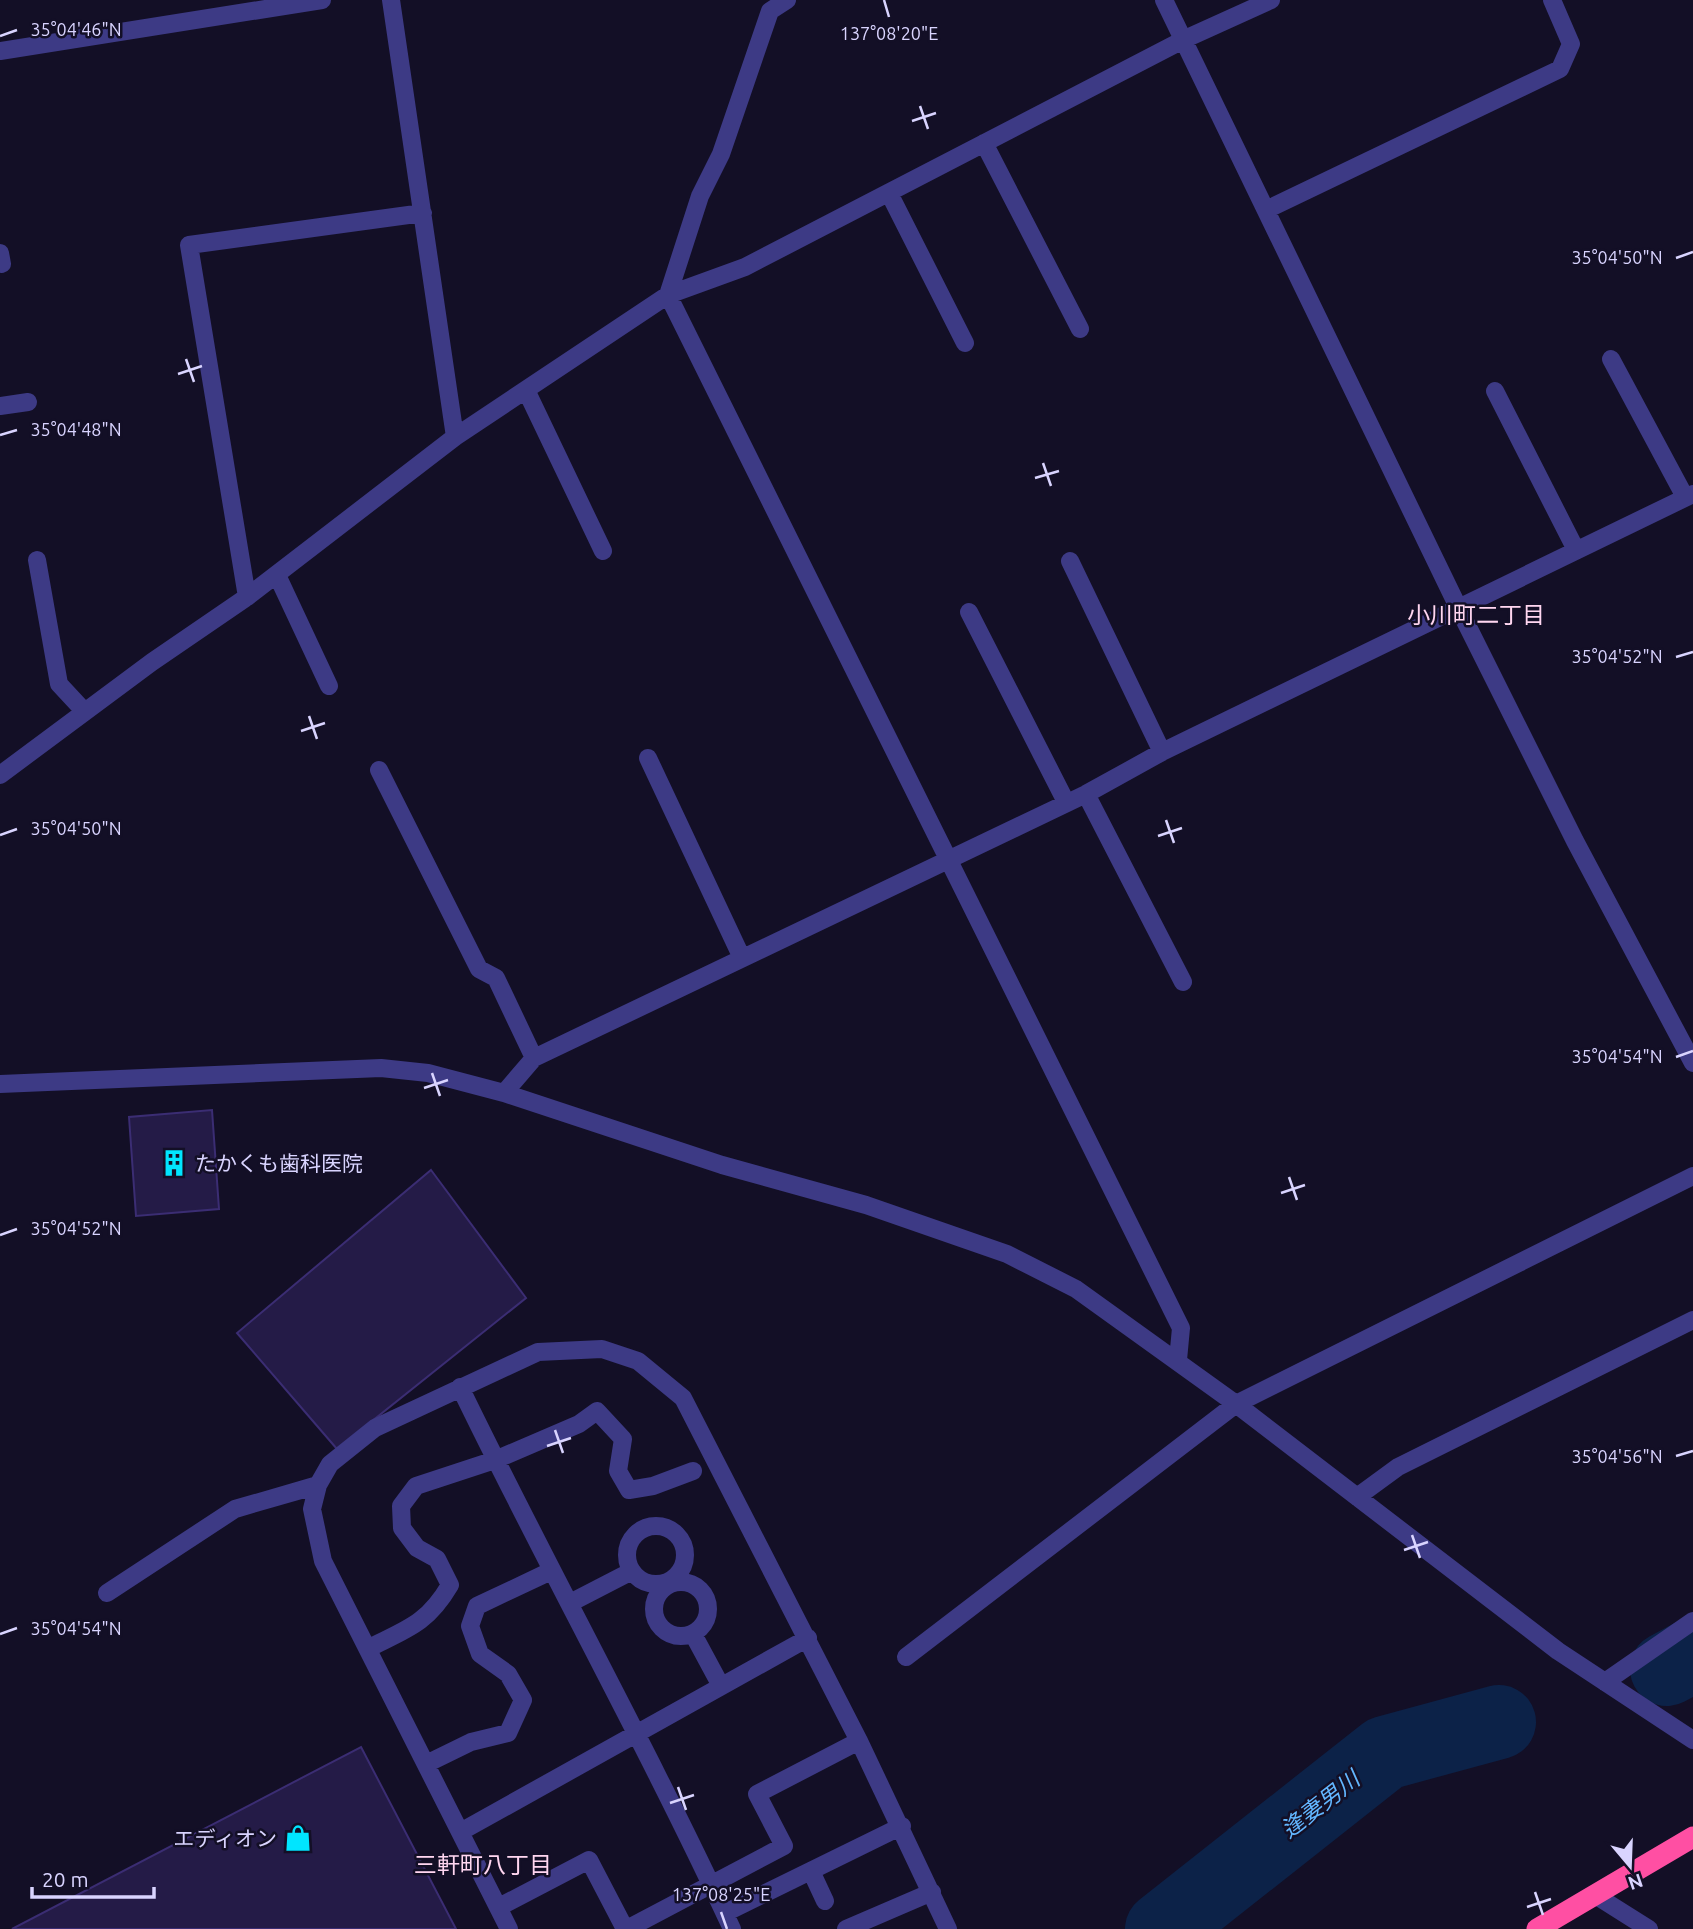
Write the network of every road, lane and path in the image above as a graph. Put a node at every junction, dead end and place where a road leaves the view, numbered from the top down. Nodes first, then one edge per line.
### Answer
1 (322, 0) edge
2 (391, 0) edge
3 (787, 0) edge
4 (1164, 0) edge
5 (1271, 0) edge
6 (1552, 0) edge
7 (1185, 39) junction
8 (0, 51) edge
9 (984, 143) junction
10 (889, 193) junction
11 (1266, 210) junction
12 (422, 213) junction
13 (668, 295) junction
14 (1080, 329) dead end
15 (965, 342) dead end
16 (1611, 359) dead end
17 (526, 390) junction
18 (1495, 391) dead end
19 (28, 402) dead end
20 (0, 406) edge
21 (455, 437) junction
22 (1689, 496) edge
23 (1576, 550) junction
24 (603, 551) dead end
25 (37, 560) dead end
26 (1070, 561) dead end
27 (277, 575) junction
28 (247, 597) junction
29 (1458, 607) junction
30 (970, 612) dead end
31 (329, 686) dead end
32 (85, 712) junction
33 (1162, 752) junction
34 (648, 758) dead end
35 (379, 770) dead end
36 (0, 775) edge
37 (1086, 794) junction
38 (1066, 802) junction
39 (950, 859) junction
40 (742, 958) junction
41 (1183, 982) dead end
42 (534, 1058) junction
43 (1693, 1063) edge
44 (0, 1084) edge
45 (505, 1093) junction
46 (1693, 1176) edge
47 (1693, 1320) edge
48 (1178, 1360) junction
49 (460, 1387) junction
50 (1236, 1404) junction
51 (495, 1460) junction
52 (693, 1471) dead end
53 (318, 1485) junction
54 (1357, 1496) junction
55 (551, 1571) junction
56 (632, 1571) junction
57 (671, 1581) junction
58 (107, 1593) dead end
59 (570, 1603) junction
60 (1693, 1621) edge
61 (693, 1634) junction
62 (808, 1638) junction
63 (369, 1648) junction
64 (906, 1657) dead end
65 (1605, 1682) junction
66 (721, 1686) junction
67 (638, 1733) junction
68 (1693, 1740) edge
69 (859, 1741) junction
70 (426, 1764) junction
71 (902, 1826) junction
72 (462, 1831) junction
73 (1693, 1837) edge
74 (811, 1871) junction
75 (710, 1885) junction
76 (932, 1892) junction
77 (1595, 1895) junction
78 (825, 1901) dead end
79 (499, 1907) junction
80 (728, 1921) edge
81 (509, 1929) edge
82 (626, 1929) edge
83 (846, 1929) edge
84 (948, 1929) edge
85 (1537, 1929) edge
86 (1650, 1929) edge

1 - 8 street
2 - 12 street
3 - 13 street
4 - 7 street
5 - 7 street
6 - 11 street
7 - 9 street
7 - 11 street
9 - 10 street
9 - 14 street
10 - 13 street
10 - 15 street
11 - 29 street
12 - 21 street
12 - 28 street
13 - 17 street
13 - 39 street
16 - 22 street
17 - 21 street
17 - 24 street
18 - 23 street
19 - 20 street
21 - 27 street
22 - 23 street
23 - 29 street
25 - 32 street
26 - 33 street
27 - 28 street
27 - 31 street
28 - 32 street
29 - 33 street
29 - 43 street
30 - 38 street
32 - 36 street
33 - 37 street
34 - 40 street
35 - 42 street
37 - 38 street
37 - 41 street
38 - 39 street
39 - 40 street
39 - 48 street
40 - 42 street
42 - 45 street
44 - 45 street
45 - 48 street
46 - 50 street
47 - 54 street
48 - 50 street
49 - 51 street
49 - 53 street
49 - 62 street
50 - 54 street
50 - 64 street
51 - 52 street
51 - 55 street
51 - 63 street
53 - 58 street
53 - 63 street
54 - 65 street
55 - 59 street
55 - 70 street
56 - 57 street
56 - 57 street
56 - 59 street
57 - 61 street
57 - 61 street
59 - 67 street
60 - 65 street
61 - 66 street
62 - 66 street
62 - 69 street
63 - 70 street
65 - 68 street
66 - 67 street
67 - 72 street
67 - 75 street
69 - 71 street
69 - 75 street
70 - 72 street
71 - 74 street
71 - 76 street
72 - 79 street
73 - 77 highway
74 - 78 street
74 - 80 street
75 - 80 street
75 - 82 street
76 - 83 street
76 - 84 street
77 - 85 highway
77 - 86 street
79 - 81 street
79 - 82 street

